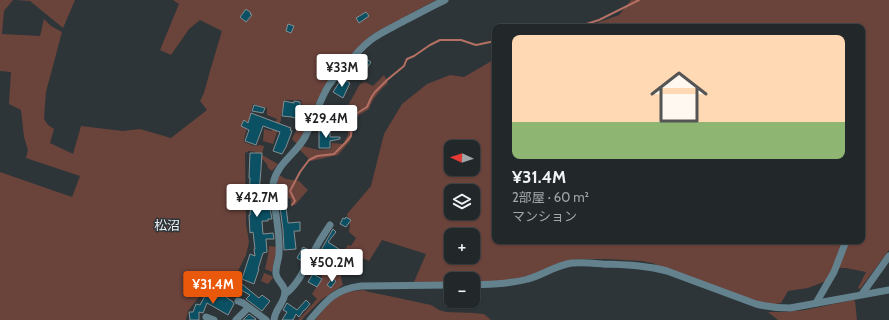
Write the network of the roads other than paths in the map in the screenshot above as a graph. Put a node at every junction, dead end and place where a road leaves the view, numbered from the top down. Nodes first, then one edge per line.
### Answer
1 (445, 0) edge
2 (330, 225) dead end
3 (845, 244) edge
4 (889, 256) edge
5 (480, 284) edge
6 (444, 285) edge
7 (889, 290) edge
8 (285, 294) junction
9 (862, 294) junction
10 (238, 301) dead end
11 (816, 303) junction
12 (248, 308) junction
13 (236, 320) edge
14 (266, 320) edge
15 (274, 320) edge
16 (310, 320) edge

1 - 8 street
2 - 8 street
3 - 11 street
4 - 9 street
5 - 11 street
6 - 16 street
7 - 9 street
8 - 15 street
9 - 11 street
10 - 12 street
12 - 13 street
12 - 14 street

